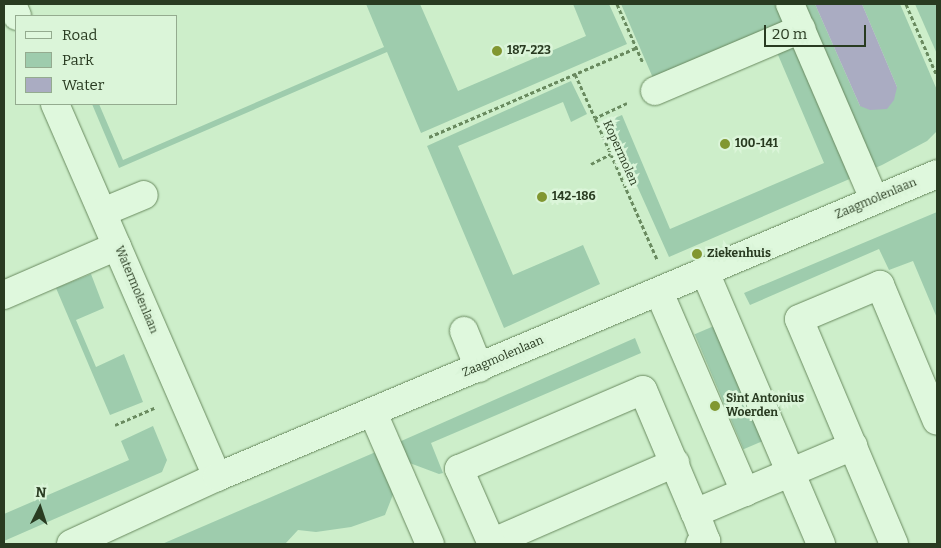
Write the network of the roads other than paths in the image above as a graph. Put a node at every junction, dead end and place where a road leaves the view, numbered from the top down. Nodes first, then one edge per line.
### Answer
1 (790, 4) edge
2 (801, 29) junction
3 (655, 91) road end
4 (55, 105) edge
5 (937, 174) edge
6 (144, 195) dead end
7 (874, 199) junction
8 (103, 212) junction
9 (117, 246) junction
10 (704, 272) junction
11 (664, 289) junction
12 (4, 295) edge
13 (464, 331) dead end
14 (479, 368) junction
15 (373, 413) junction
16 (937, 421) edge
17 (853, 446) junction
18 (675, 463) junction
19 (791, 473) junction
20 (217, 477) junction
21 (745, 492) junction
22 (695, 513) junction
23 (71, 544) edge
24 (430, 544) edge
25 (491, 544) edge
26 (700, 544) edge
27 (821, 544) edge
28 (894, 544) edge

1 - 2 street
2 - 3 street
2 - 7 street
4 - 8 street, Watermolenlaan
5 - 7 street, Zaagmolenlaan
6 - 8 street
7 - 10 street, Zaagmolenlaan
8 - 9 street, Watermolenlaan
9 - 12 street
9 - 20 street, Watermolenlaan
10 - 11 street, Zaagmolenlaan
10 - 19 street
11 - 14 street, Zaagmolenlaan
11 - 21 street
13 - 14 street
14 - 15 street, Zaagmolenlaan
15 - 20 street, Zaagmolenlaan
15 - 24 street
16 - 17 street
17 - 19 street
17 - 28 street
18 - 22 street
18 - 25 street
18 - 25 street
19 - 21 street
19 - 27 street
20 - 23 street, Zaagmolenlaan
21 - 22 street
22 - 26 street

